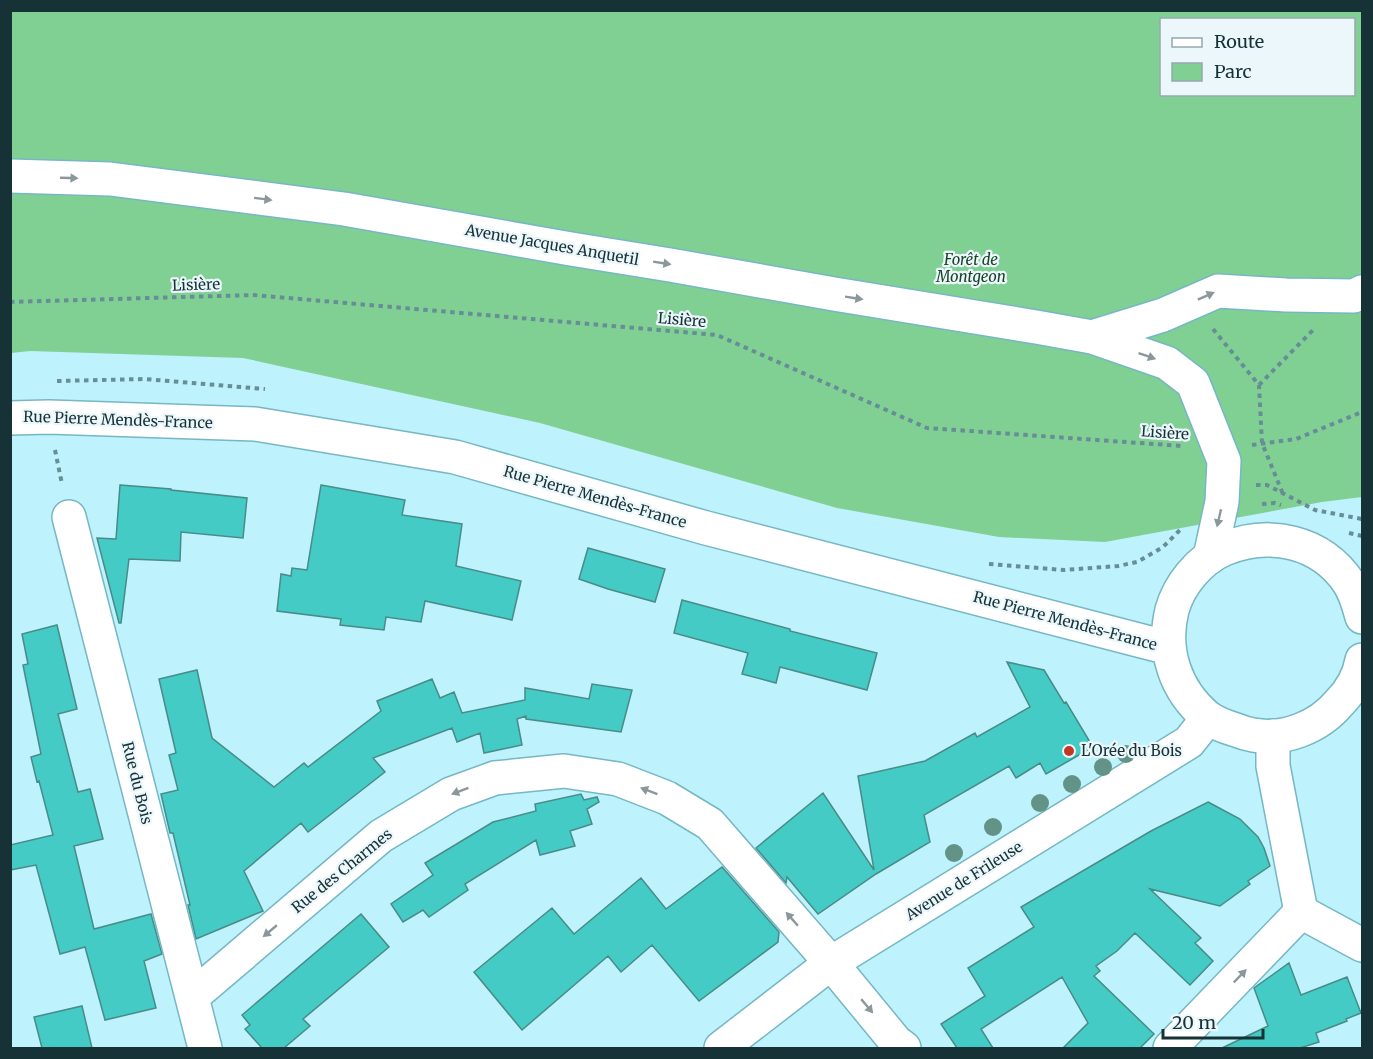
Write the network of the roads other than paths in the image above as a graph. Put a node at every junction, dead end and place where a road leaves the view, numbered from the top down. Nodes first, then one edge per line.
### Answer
1 (10, 176) edge
2 (1358, 294) edge
3 (1092, 337) junction
4 (10, 418) edge
5 (69, 517) road end
6 (1210, 557) junction
7 (1349, 566) edge
8 (1362, 617) edge
9 (1168, 648) junction
10 (1362, 660) edge
11 (1353, 704) edge
12 (1208, 718) junction
13 (1274, 736) junction
14 (1301, 912) junction
15 (1362, 945) edge
16 (831, 963) junction
17 (192, 997) junction
18 (205, 1048) edge
19 (721, 1048) edge
20 (904, 1048) edge
21 (1170, 1048) edge

1 -> 3 street, Avenue Jacques Anquetil
3 -> 2 street, Avenue Jacques Anquetil
3 -> 6 street, Avenue Jacques Anquetil
4 - 9 street, Rue Pierre Mendès-France
5 - 17 street, Rue du Bois
6 - 7 street
6 - 9 street
7 - 8 street
9 - 12 street
10 - 11 street
11 - 13 street
12 - 13 street
12 - 16 street, Avenue de Frileuse
13 - 14 street
14 - 15 street
21 -> 14 street
16 -> 17 street, Rue des Charmes
16 - 19 street, Avenue de Frileuse
16 -> 20 street, Rue des Charmes
17 - 18 street, Rue du Bois

